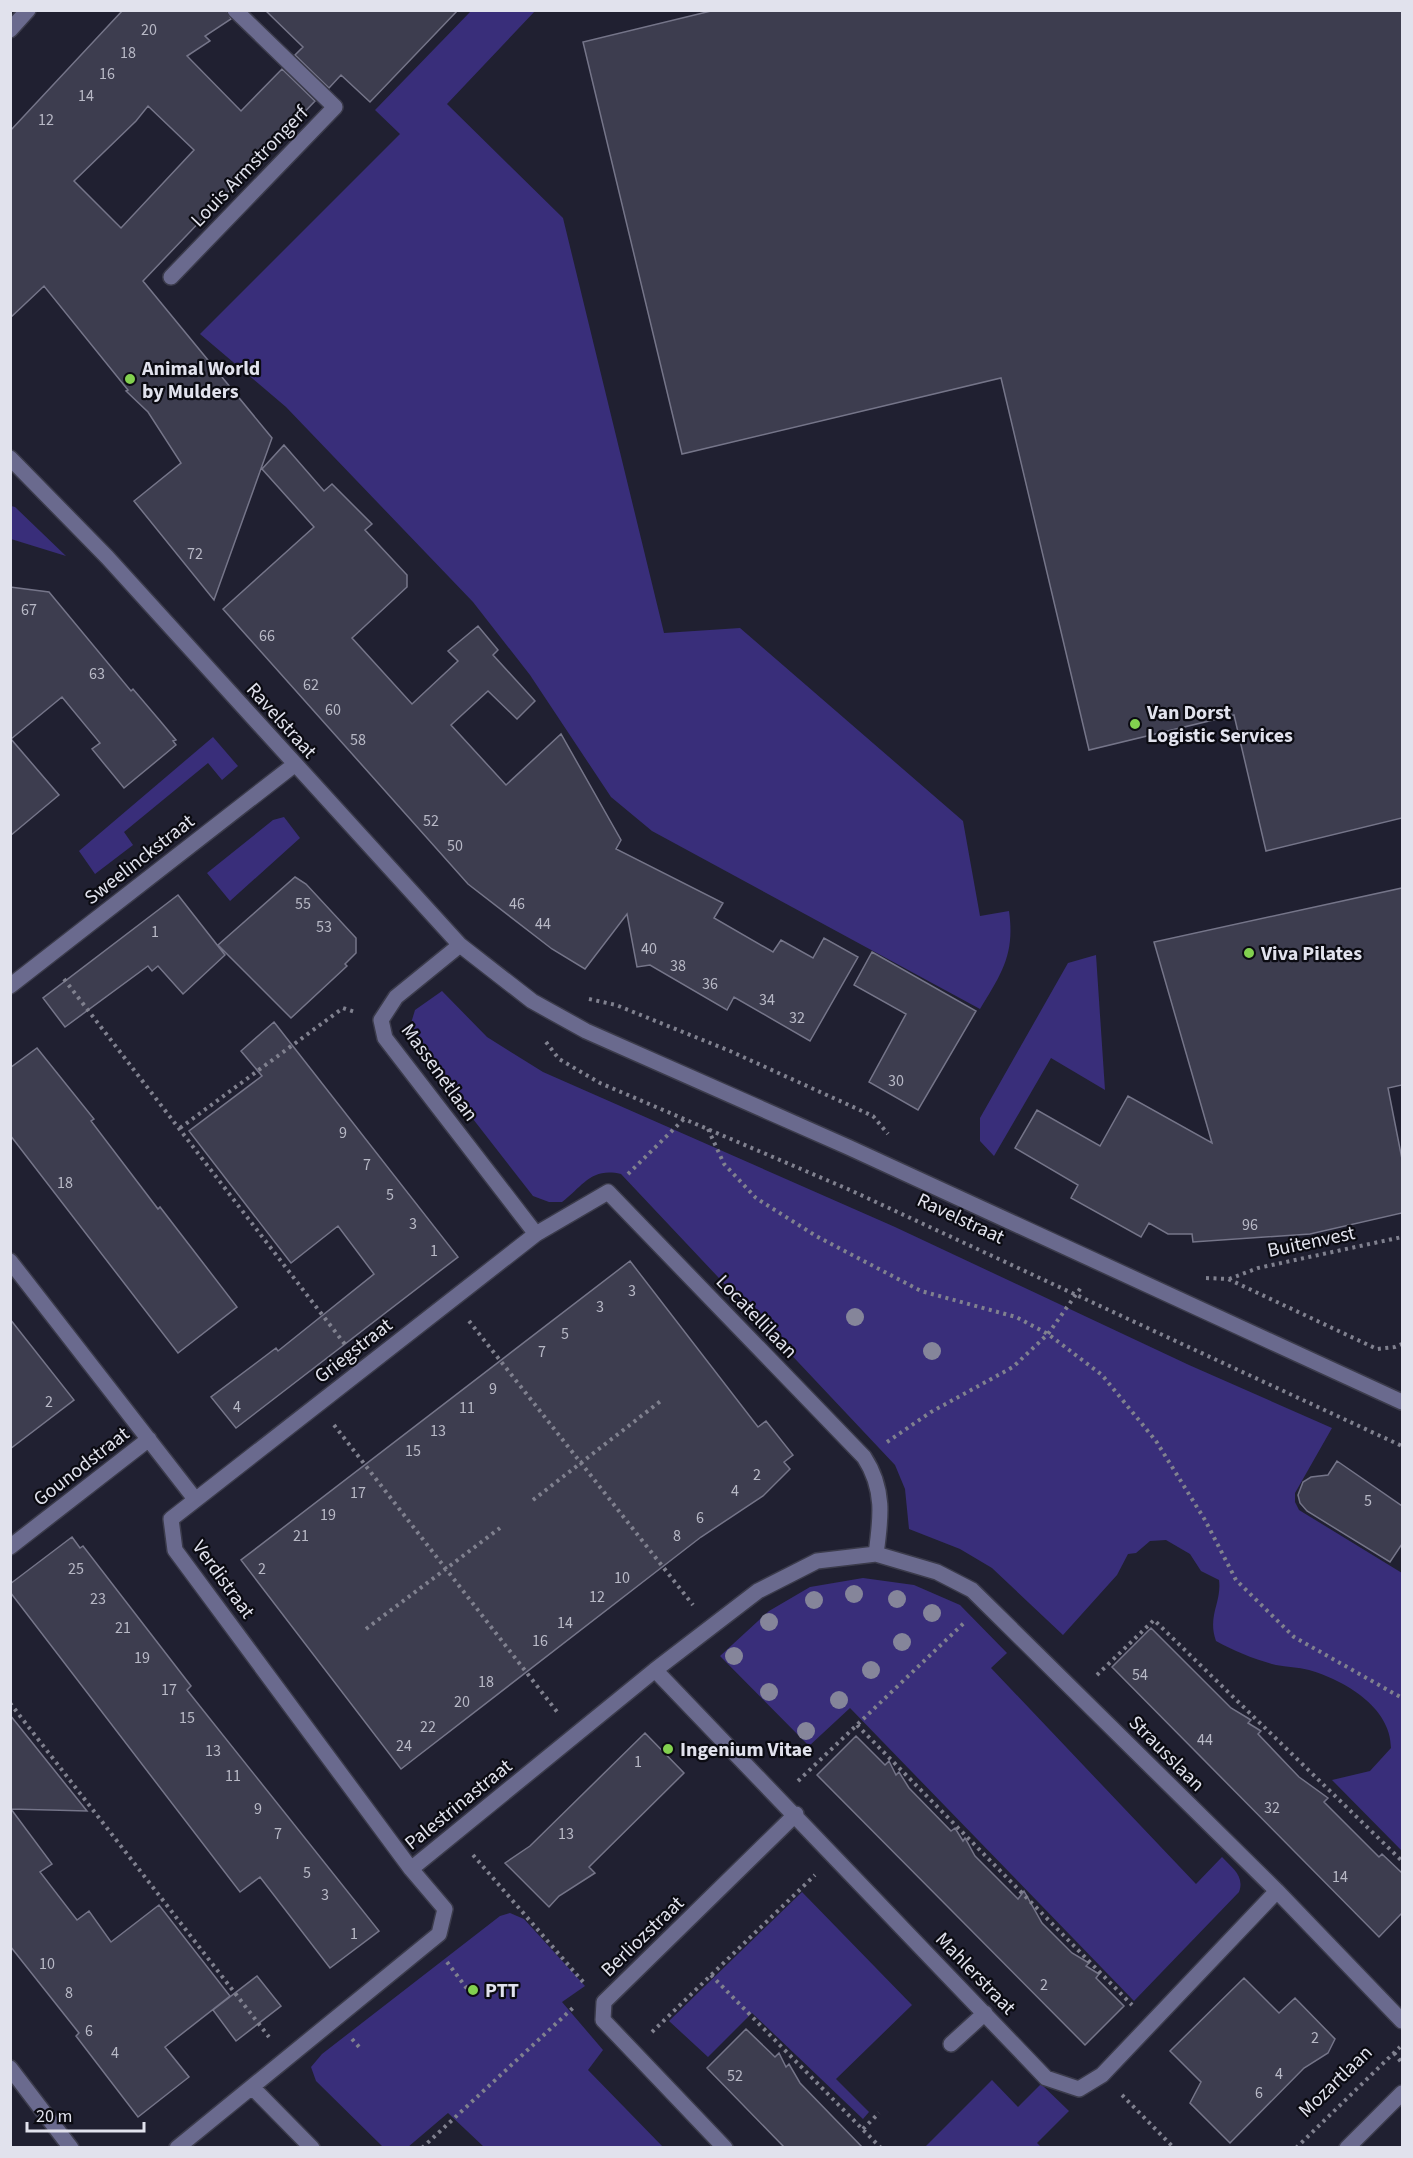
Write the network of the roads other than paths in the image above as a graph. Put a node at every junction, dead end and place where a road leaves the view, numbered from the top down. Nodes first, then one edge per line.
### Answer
1 (28, 10) edge
2 (235, 10) edge
3 (10, 30) edge
4 (171, 277) dead end
5 (10, 458) edge
6 (294, 765) junction
7 (460, 945) junction
8 (10, 986) edge
9 (536, 1234) junction
10 (10, 1261) edge
11 (1402, 1402) edge
12 (149, 1439) junction
13 (195, 1499) junction
14 (10, 1548) edge
15 (876, 1554) junction
16 (655, 1670) junction
17 (796, 1814) junction
18 (411, 1869) junction
19 (1277, 1891) junction
20 (985, 2013) junction
21 (1402, 2021) edge
22 (951, 2044) dead end
23 (10, 2068) edge
24 (252, 2087) junction
25 (1402, 2093) edge
26 (71, 2148) edge
27 (177, 2148) edge
28 (312, 2148) edge
29 (725, 2148) edge
30 (1347, 2148) edge

1 - 3 street
2 - 4 street, Louis Armstrongerf
5 - 6 street, Ravelstraat
6 - 7 street, Ravelstraat
6 - 8 street, Sweelinckstraat
7 - 9 street, Massenetlaan
7 - 11 street, Ravelstraat
9 - 13 street, Griegstraat
9 - 15 street, Locatellilaan
10 - 12 street
12 - 13 street
12 - 14 street, Gounodstraat
13 - 18 street, Verdistraat
15 - 16 street, Palestrinastraat
15 - 19 street, Strausslaan
16 - 17 street, Mahlerstraat
16 - 18 street, Palestrinastraat
17 - 20 street, Mahlerstraat
17 - 29 street, Berliozstraat
18 - 24 street, Palestrinastraat
19 - 20 street, Mahlerstraat
19 - 21 street, Strausslaan
20 - 22 street
23 - 26 street
24 - 27 street, Palestrinastraat
24 - 28 street
25 - 30 street

